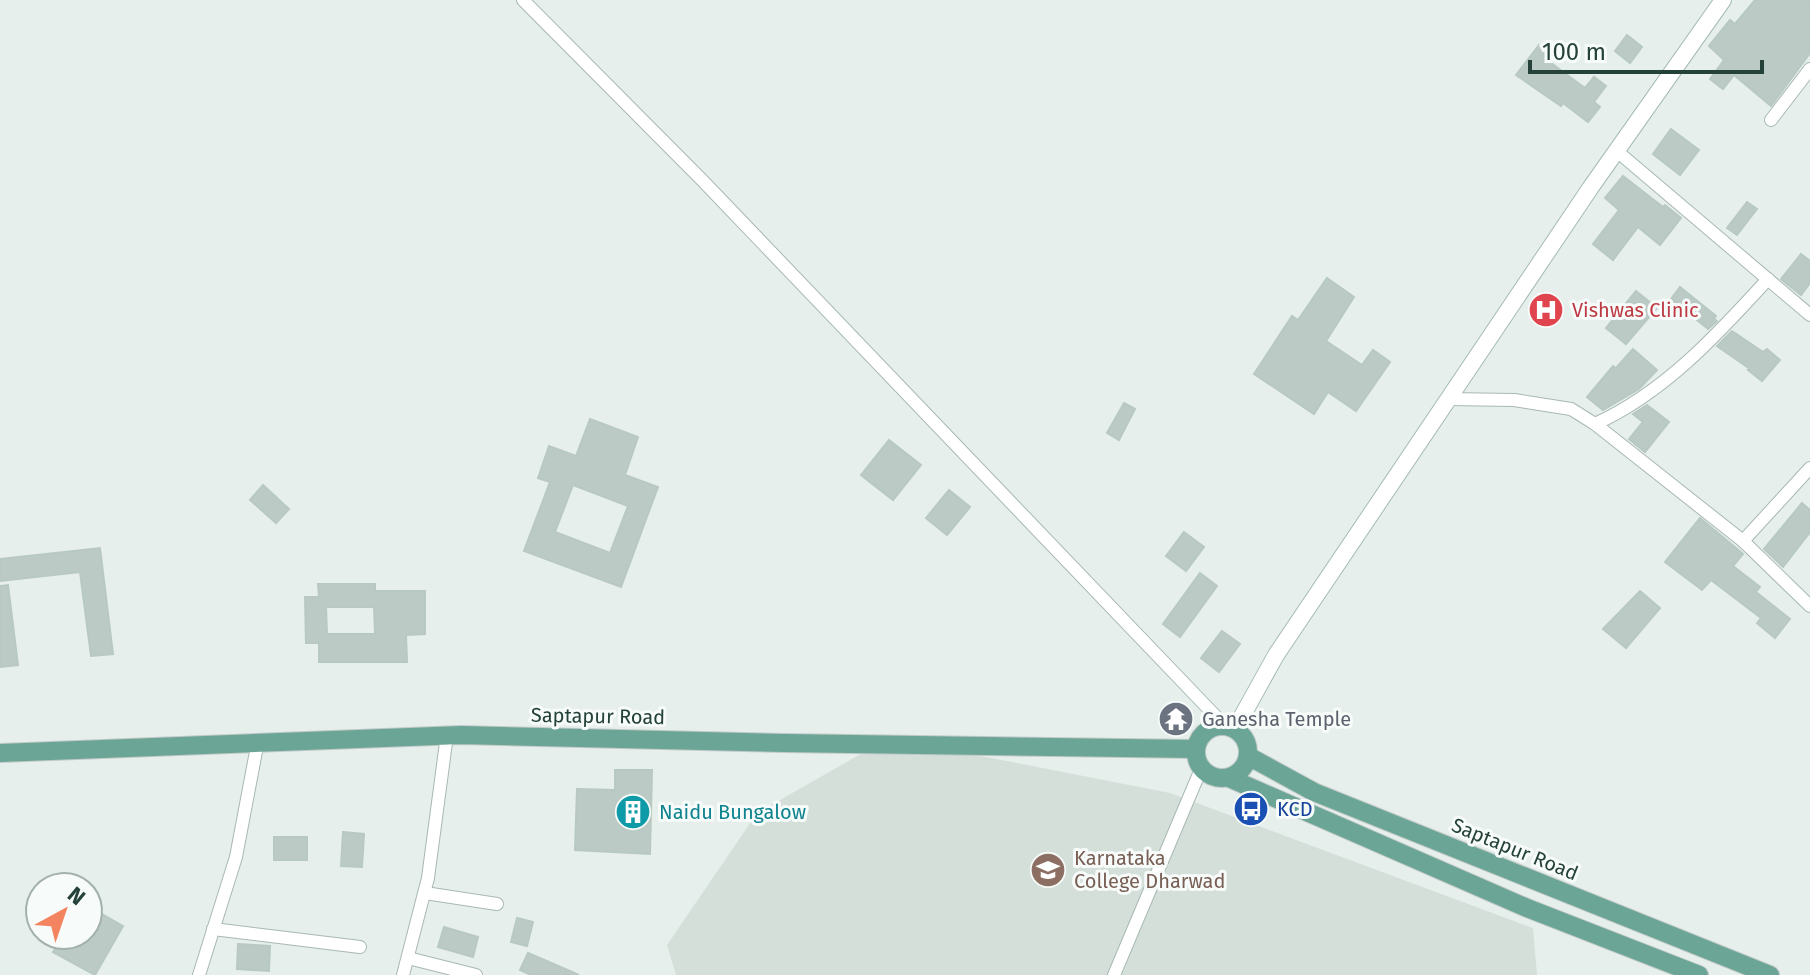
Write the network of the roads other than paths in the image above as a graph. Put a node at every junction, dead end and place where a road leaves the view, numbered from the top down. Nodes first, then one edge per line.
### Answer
1 (523, 0) edge
2 (1723, 0) edge
3 (1810, 69) edge
4 (1771, 120) dead end
5 (1618, 152) junction
6 (1768, 279) junction
7 (1810, 315) edge
8 (1448, 399) junction
9 (1595, 424) junction
10 (1810, 468) edge
11 (1743, 541) junction
12 (1810, 606) edge
13 (1230, 728) junction
14 (447, 735) junction
15 (258, 741) junction
16 (1195, 749) junction
17 (0, 753) edge
18 (1248, 756) junction
19 (1201, 769) junction
20 (1229, 778) junction
21 (425, 893) junction
22 (497, 904) dead end
23 (213, 929) junction
24 (360, 947) dead end
25 (408, 958) junction
26 (199, 975) edge
27 (403, 975) edge
28 (476, 975) edge
29 (1114, 975) edge
30 (1699, 975) edge
31 (1770, 975) edge

1 - 13 street
2 - 5 street
3 - 4 street
5 - 6 street
5 - 8 street
6 - 7 street
6 - 9 street
8 - 9 street
8 - 13 street
9 - 11 street
10 - 11 street
11 - 12 street
13 - 16 main road
13 - 18 main road
14 - 15 main road, Saptapur Road
14 - 16 main road, Saptapur Road
14 - 21 street
15 - 17 main road, Saptapur Road
15 - 23 street
16 - 19 main road
18 - 20 main road
18 - 31 main road, Saptapur Road
19 - 20 main road
19 - 29 street
20 - 30 main road
21 - 22 street
21 - 25 street
23 - 24 street
23 - 26 street
25 - 27 street
25 - 28 street

